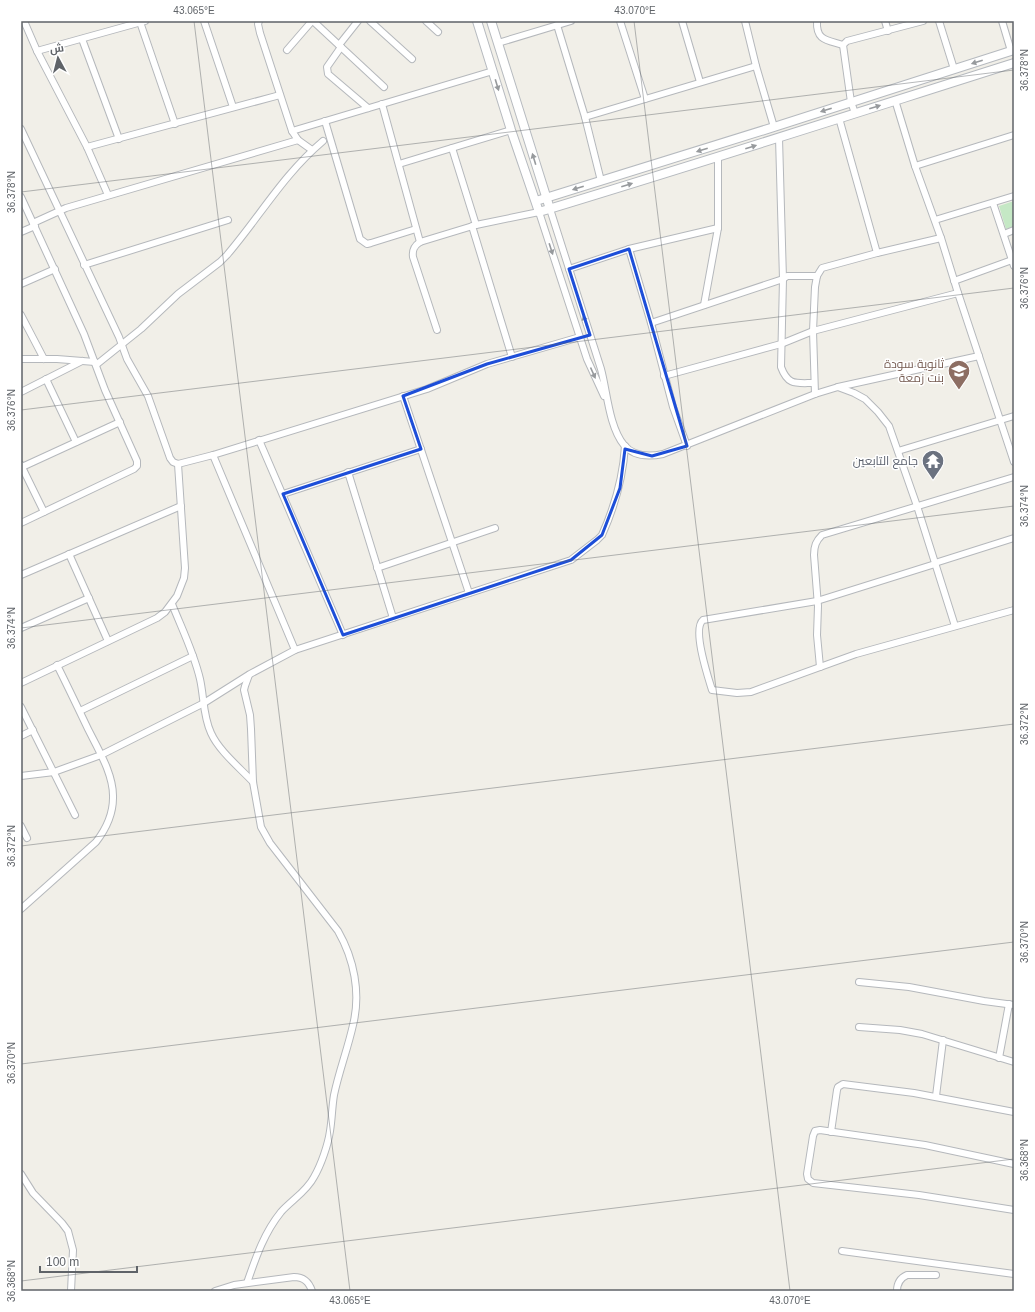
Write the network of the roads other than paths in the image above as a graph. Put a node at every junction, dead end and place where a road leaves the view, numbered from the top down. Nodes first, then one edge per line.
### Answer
1 (24, 21) edge
2 (204, 21) edge
3 (259, 21) edge
4 (313, 21) edge
5 (358, 21) edge
6 (370, 21) edge
7 (426, 21) edge
8 (477, 21) edge
9 (491, 21) edge
10 (570, 21) edge
11 (620, 21) edge
12 (682, 21) edge
13 (746, 21) edge
14 (817, 21) edge
15 (885, 21) edge
16 (924, 21) edge
17 (939, 21) edge
18 (1002, 21) edge
19 (142, 22) edge
20 (557, 25) junction
21 (888, 31) junction
22 (438, 32) dead end
23 (82, 39) junction
24 (498, 43) junction
25 (843, 45) junction
26 (340, 46) junction
27 (287, 50) dead end
28 (1013, 50) edge
29 (37, 51) junction
30 (412, 59) dead end
31 (1014, 63) edge
32 (756, 66) junction
33 (954, 69) junction
34 (493, 72) junction
35 (700, 82) junction
36 (384, 86) dead end
37 (280, 95) junction
38 (645, 98) junction
39 (895, 100) junction
40 (851, 102) junction
41 (382, 104) junction
42 (233, 108) junction
43 (368, 108) junction
44 (855, 113) junction
45 (585, 117) junction
46 (839, 118) junction
47 (325, 121) junction
48 (174, 124) junction
49 (774, 128) junction
50 (21, 129) edge
51 (510, 130) junction
52 (292, 131) junction
53 (1014, 135) edge
54 (779, 138) junction
55 (119, 139) junction
56 (298, 140) junction
57 (323, 141) dead end
58 (87, 147) junction
59 (452, 148) junction
60 (312, 150) junction
61 (718, 157) junction
62 (398, 164) junction
63 (915, 166) junction
64 (601, 181) junction
65 (108, 196) junction
66 (1014, 196) edge
67 (21, 197) edge
68 (546, 198) junction
69 (536, 201) junction
70 (993, 203) junction
71 (550, 209) junction
72 (59, 210) junction
73 (539, 212) junction
74 (228, 220) dead end
75 (935, 220) junction
76 (34, 224) junction
77 (474, 225) junction
78 (718, 228) junction
79 (416, 229) junction
80 (1014, 230) edge
81 (21, 232) edge
82 (1004, 234) junction
83 (941, 238) junction
84 (420, 242) junction
85 (629, 249) junction
86 (877, 252) junction
87 (1012, 260) junction
88 (84, 265) junction
89 (1014, 266) edge
90 (55, 269) junction
91 (569, 269) junction
92 (817, 276) junction
93 (783, 279) junction
94 (954, 281) junction
95 (21, 284) edge
96 (958, 293) junction
97 (704, 305) junction
98 (21, 315) edge
99 (651, 323) junction
100 (437, 330) dead end
101 (813, 331) junction
102 (580, 338) junction
103 (122, 344) junction
104 (781, 344) junction
105 (512, 356) junction
106 (978, 356) junction
107 (21, 359) edge
108 (44, 359) junction
109 (83, 361) junction
110 (95, 363) junction
111 (664, 376) junction
112 (46, 379) junction
113 (814, 383) junction
114 (838, 388) junction
115 (21, 392) edge
116 (815, 394) junction
117 (403, 396) junction
118 (606, 399) junction
119 (1014, 416) edge
120 (1000, 420) junction
121 (120, 422) junction
122 (259, 440) junction
123 (76, 442) junction
124 (625, 446) junction
125 (686, 446) junction
126 (421, 449) junction
127 (898, 451) junction
128 (213, 455) junction
129 (1014, 462) edge
130 (178, 464) junction
131 (21, 466) edge
132 (348, 472) junction
133 (1014, 477) edge
134 (283, 494) junction
135 (180, 506) junction
136 (917, 506) junction
137 (44, 512) junction
138 (21, 523) edge
139 (495, 528) dead end
140 (1014, 538) edge
141 (452, 542) junction
142 (69, 554) junction
143 (935, 563) junction
144 (377, 568) junction
145 (21, 575) edge
146 (469, 593) junction
147 (89, 598) junction
148 (817, 601) junction
149 (172, 604) junction
150 (1014, 610) edge
151 (393, 618) junction
152 (955, 626) junction
153 (21, 628) edge
154 (343, 634) junction
155 (108, 641) junction
156 (295, 650) junction
157 (193, 656) junction
158 (57, 665) junction
159 (820, 668) junction
160 (250, 674) junction
161 (21, 683) edge
162 (204, 703) junction
163 (21, 707) edge
164 (80, 711) junction
165 (33, 730) junction
166 (21, 736) edge
167 (101, 755) junction
168 (54, 772) junction
169 (21, 776) edge
170 (253, 782) junction
171 (75, 815) dead end
172 (21, 826) edge
173 (28, 838) dead end
174 (21, 909) edge
175 (859, 982) dead end
176 (1011, 1004) edge
177 (859, 1027) dead end
178 (942, 1040) junction
179 (999, 1058) junction
180 (1014, 1062) edge
181 (936, 1096) junction
182 (1014, 1112) edge
183 (831, 1132) junction
184 (1014, 1164) edge
185 (21, 1174) edge
186 (1014, 1210) edge
187 (842, 1251) dead end
188 (1014, 1274) edge
189 (936, 1275) dead end
190 (247, 1283) junction
191 (71, 1291) edge
192 (215, 1291) edge
193 (312, 1291) edge
194 (897, 1291) edge

1 - 29 street
2 - 42 street
3 - 37 street
4 - 26 street
4 - 27 street
5 - 26 street
6 - 30 street
7 - 22 street
8 - 34 street
9 - 24 street
10 - 20 street
11 - 38 street
12 - 35 street
13 - 32 street
14 - 25 street
15 - 21 street
16 - 21 street
17 - 33 street
18 - 28 street
19 - 23 street
19 - 48 street
20 - 24 street
20 - 45 street
21 - 25 street
23 - 29 street
23 - 55 street
68 -> 24 street
25 - 40 street
26 - 36 street
26 - 43 street
28 -> 33 street
29 - 58 street
31 - 39 street
32 - 35 street
32 - 49 street
33 - 40 street
34 - 41 street
34 -> 51 street
35 - 38 street
37 - 42 street
37 - 52 street
38 - 45 street
44 -> 39 street
39 - 63 street
40 - 44 street
40 -> 49 street
41 - 43 street
41 - 62 street
42 - 48 street
43 - 47 street
44 - 46 street
45 - 64 street
46 - 54 street
46 - 86 street
47 - 52 street
47 - 79 street
48 - 55 street
49 -> 64 street
50 - 72 street
51 - 59 street
51 - 69 street
52 - 56 street
53 - 63 street
61 -> 54 street
54 - 93 street
55 - 58 street
56 - 60 street
56 - 65 street
57 - 60 street
58 - 65 street
59 - 62 street
59 - 77 street
60 - 103 street
71 -> 61 street
61 - 78 street
62 - 79 street
63 - 75 street
64 -> 68 street
65 - 72 street
66 - 70 street
67 - 76 street
68 - 69 street
68 - 71 street
69 - 73 street
70 - 75 street
70 - 82 street
71 - 73 street
71 - 91 street
72 - 76 street
72 - 88 street
73 - 77 street
73 -> 102 street
74 - 88 street
75 - 83 street
76 - 81 street
76 - 90 street
77 - 84 street
77 - 105 street
78 - 85 street
78 - 97 street
79 - 84 street
80 - 82 street
82 - 87 street
83 - 86 street
83 - 94 street
84 - 100 street
85 - 91 street
85 - 99 street
86 - 92 street
87 - 89 street
87 - 94 street
88 - 103 street
90 - 95 street
90 - 110 street
118 -> 91 street
92 - 93 street
92 - 101 street
93 - 97 street
93 - 104 street
94 - 96 street
96 - 101 street
96 - 106 street
97 - 99 street
98 - 108 street
99 - 111 street
101 - 104 street
101 - 113 street
102 - 105 street
102 -> 118 street
103 - 110 street
103 - 130 street
104 - 111 street
104 - 113 street
105 - 117 street
106 - 114 street
106 - 120 street
107 - 108 street
108 - 109 street
109 - 110 street
109 - 112 street
110 - 121 street
111 - 125 street
112 - 115 street
112 - 123 street
113 - 116 street
114 - 116 street
114 - 127 street
116 - 125 street
117 - 122 street
117 - 126 street
118 - 124 street
119 - 120 street
120 - 127 street
120 - 129 street
121 - 123 street
121 - 137 street
122 - 128 street
122 - 134 street
123 - 131 street
124 - 125 street
124 - 146 street
126 - 132 street
126 - 141 street
127 - 136 street
128 - 130 street
128 - 156 street
130 - 135 street
131 - 137 street
132 - 134 street
132 - 144 street
133 - 136 street
134 - 154 street
135 - 142 street
135 - 149 street
136 - 143 street
136 - 148 street
137 - 138 street
139 - 141 street
140 - 143 street
141 - 144 street
141 - 146 street
142 - 145 street
142 - 147 street
143 - 148 street
143 - 152 street
144 - 151 street
146 - 151 street
147 - 153 street
147 - 155 street
148 - 159 street
148 - 159 street
149 - 155 street
149 - 157 street
150 - 152 street
151 - 154 street
152 - 159 street
154 - 156 street
155 - 158 street
156 - 160 street
157 - 162 street
157 - 164 street
158 - 161 street
158 - 164 street
160 - 162 street
160 - 170 street
162 - 167 street
162 - 170 street
163 - 165 street
164 - 167 street
165 - 166 street
165 - 168 street
167 - 168 street
167 - 174 street
168 - 169 street
168 - 171 street
170 - 190 street
172 - 173 street
175 - 176 street
176 - 179 street
177 - 178 street
178 - 179 street
178 - 181 street
179 - 180 street
181 - 182 street
181 - 183 street
183 - 184 street
183 - 186 street
185 - 191 street
187 - 188 street
189 - 194 street
190 - 192 street
190 - 193 street

